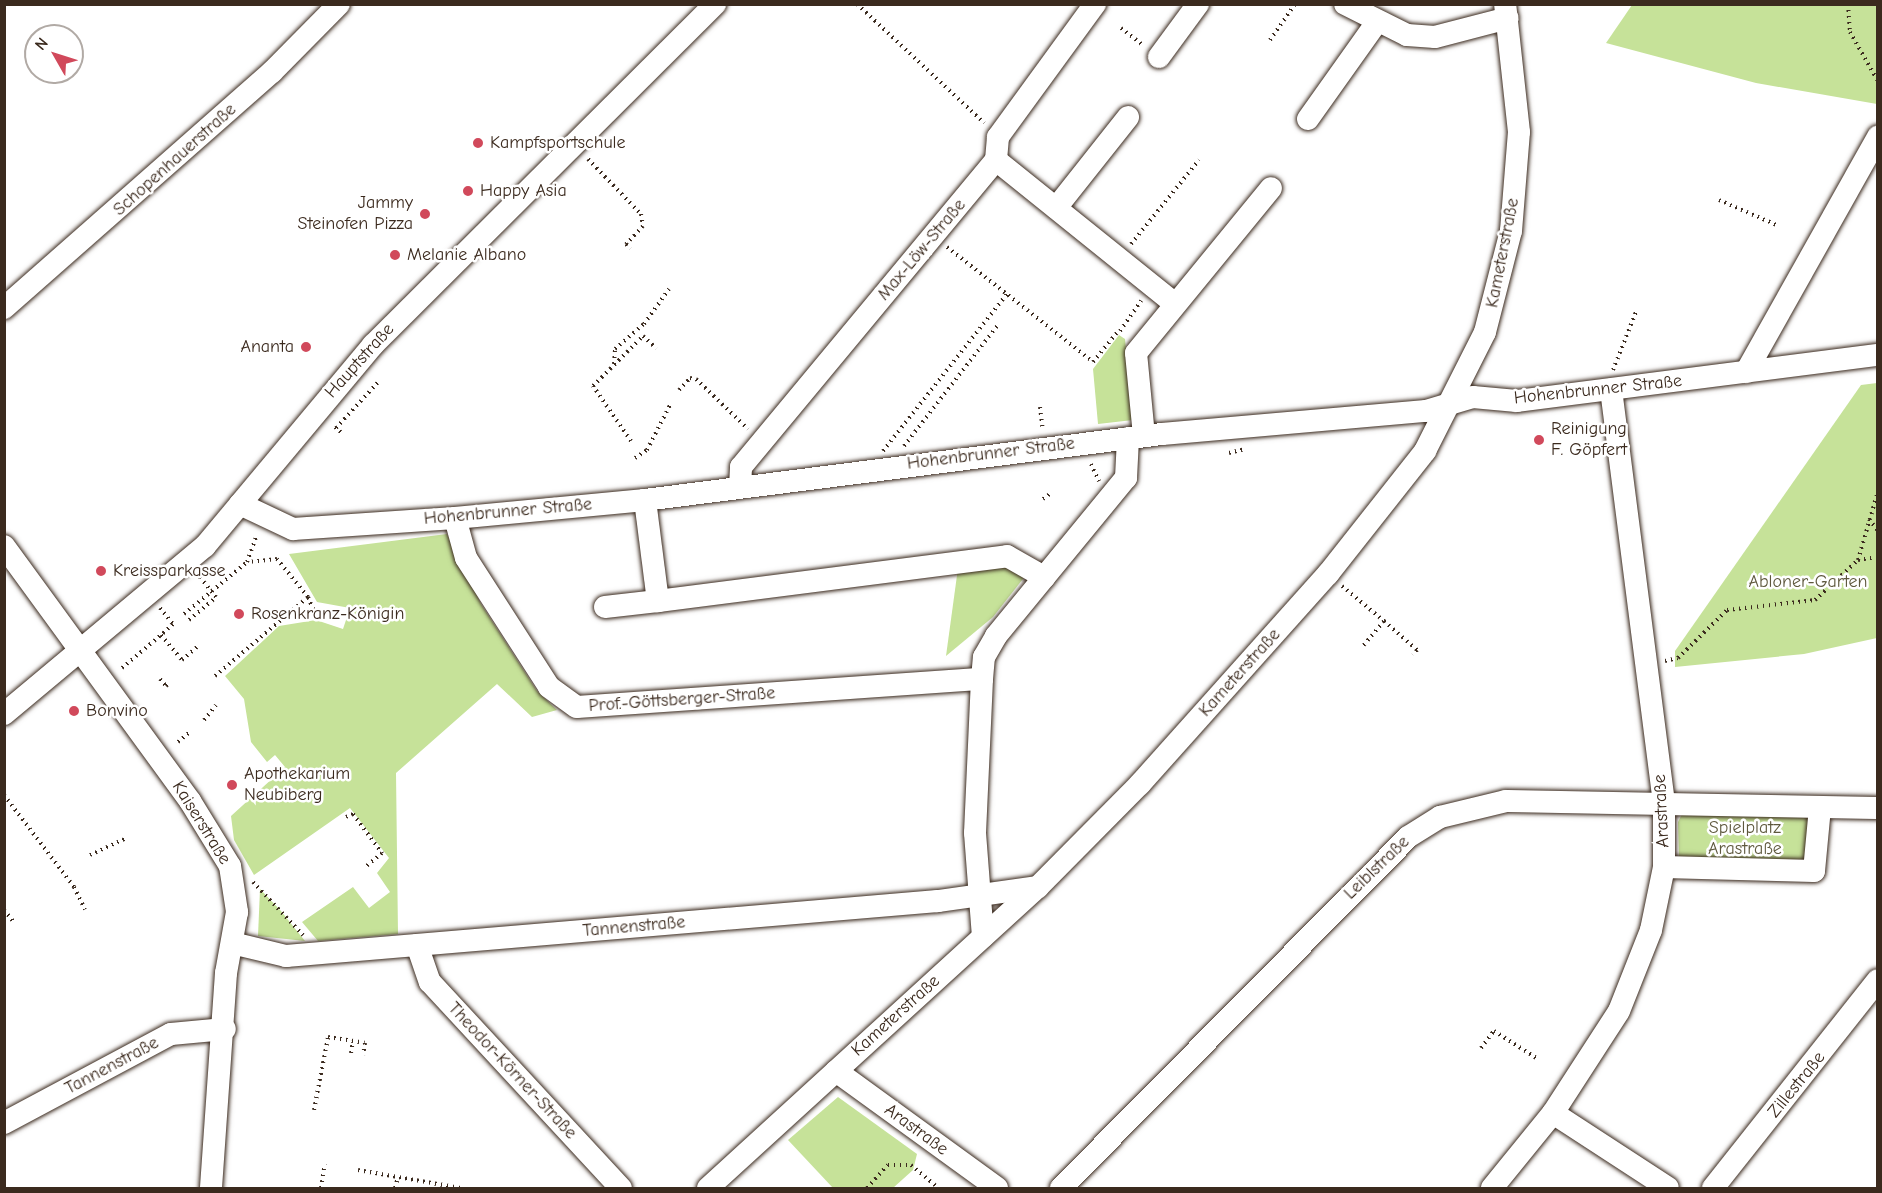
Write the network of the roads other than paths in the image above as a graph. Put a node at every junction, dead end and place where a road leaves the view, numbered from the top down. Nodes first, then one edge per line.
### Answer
1 (339, 4) edge
2 (715, 4) edge
3 (1095, 4) edge
4 (1198, 4) edge
5 (1345, 4) edge
6 (1506, 11) edge
7 (1377, 22) junction
8 (1159, 57) road end
9 (1128, 117) dead end
10 (1308, 118) dead end
11 (1878, 137) edge
12 (996, 160) junction
13 (1271, 188) dead end
14 (1056, 208) junction
15 (1174, 303) junction
16 (4, 308) edge
17 (1878, 355) edge
18 (1746, 372) junction
19 (1611, 389) junction
20 (1449, 403) junction
21 (1136, 437) junction
22 (740, 487) junction
23 (645, 500) junction
24 (240, 504) junction
25 (455, 518) junction
26 (4, 546) edge
27 (1044, 577) junction
28 (658, 601) junction
29 (605, 607) dead end
30 (79, 653) junction
31 (982, 679) junction
32 (4, 714) edge
33 (1664, 803) junction
34 (1820, 807) junction
35 (1878, 808) edge
36 (1664, 867) junction
37 (1038, 887) junction
38 (976, 897) junction
39 (983, 937) junction
40 (232, 943) junction
41 (417, 945) junction
42 (1878, 980) edge
43 (225, 1029) junction
44 (836, 1071) junction
45 (1553, 1113) junction
46 (4, 1123) edge
47 (211, 1188) edge
48 (621, 1188) edge
49 (708, 1188) edge
50 (997, 1188) edge
51 (1061, 1188) edge
52 (1492, 1188) edge
53 (1668, 1188) edge
54 (1713, 1188) edge

1 - 16 street, Schopenhauerstraße
2 - 24 street, Hauptstraße
3 - 12 street
4 - 8 street
5 - 7 street
6 - 7 street
6 - 20 street, Kameterstraße
7 - 10 street
9 - 14 street
11 - 18 street
12 - 14 street
12 - 22 street, Max-Löw-Straße
13 - 15 street
14 - 15 street
15 - 21 street
17 - 18 street, Hohenbrunner Straße
18 - 19 street, Hohenbrunner Straße
19 - 20 street, Hohenbrunner Straße
19 - 33 street, Arastraße
20 - 21 street, Hohenbrunner Straße
20 - 37 street, Kameterstraße
21 - 22 street, Hohenbrunner Straße
21 - 27 street
22 - 23 street, Hohenbrunner Straße
23 - 25 street, Hohenbrunner Straße
23 - 28 street
24 - 25 street, Hohenbrunner Straße
24 - 30 street, Hauptstraße
25 - 31 street, Prof.-Göttsberger-Straße
26 - 30 street, Kaiserstraße
27 - 28 street
27 - 31 street
28 - 29 street
30 - 32 street, Hauptstraße
30 - 40 street, Kaiserstraße
31 - 38 street
33 - 34 street, Leiblstraße
33 - 36 street, Arastraße
33 - 51 street, Leiblstraße
34 - 35 street, Leiblstraße
34 - 36 street
36 - 45 street, Arastraße
37 - 38 street, Tannenstraße
37 - 39 street, Kameterstraße
38 - 39 street
38 - 41 street, Tannenstraße
39 - 44 street, Kameterstraße
40 - 41 street, Tannenstraße
40 - 43 street, Kaiserstraße
41 - 48 street, Theodor-Körner-Straße
42 - 54 street, Zillestraße
43 - 46 street, Tannenstraße
43 - 47 street, Kaiserstraße
44 - 49 street, Kameterstraße
44 - 50 street, Arastraße
45 - 52 street, Arastraße
45 - 53 street

